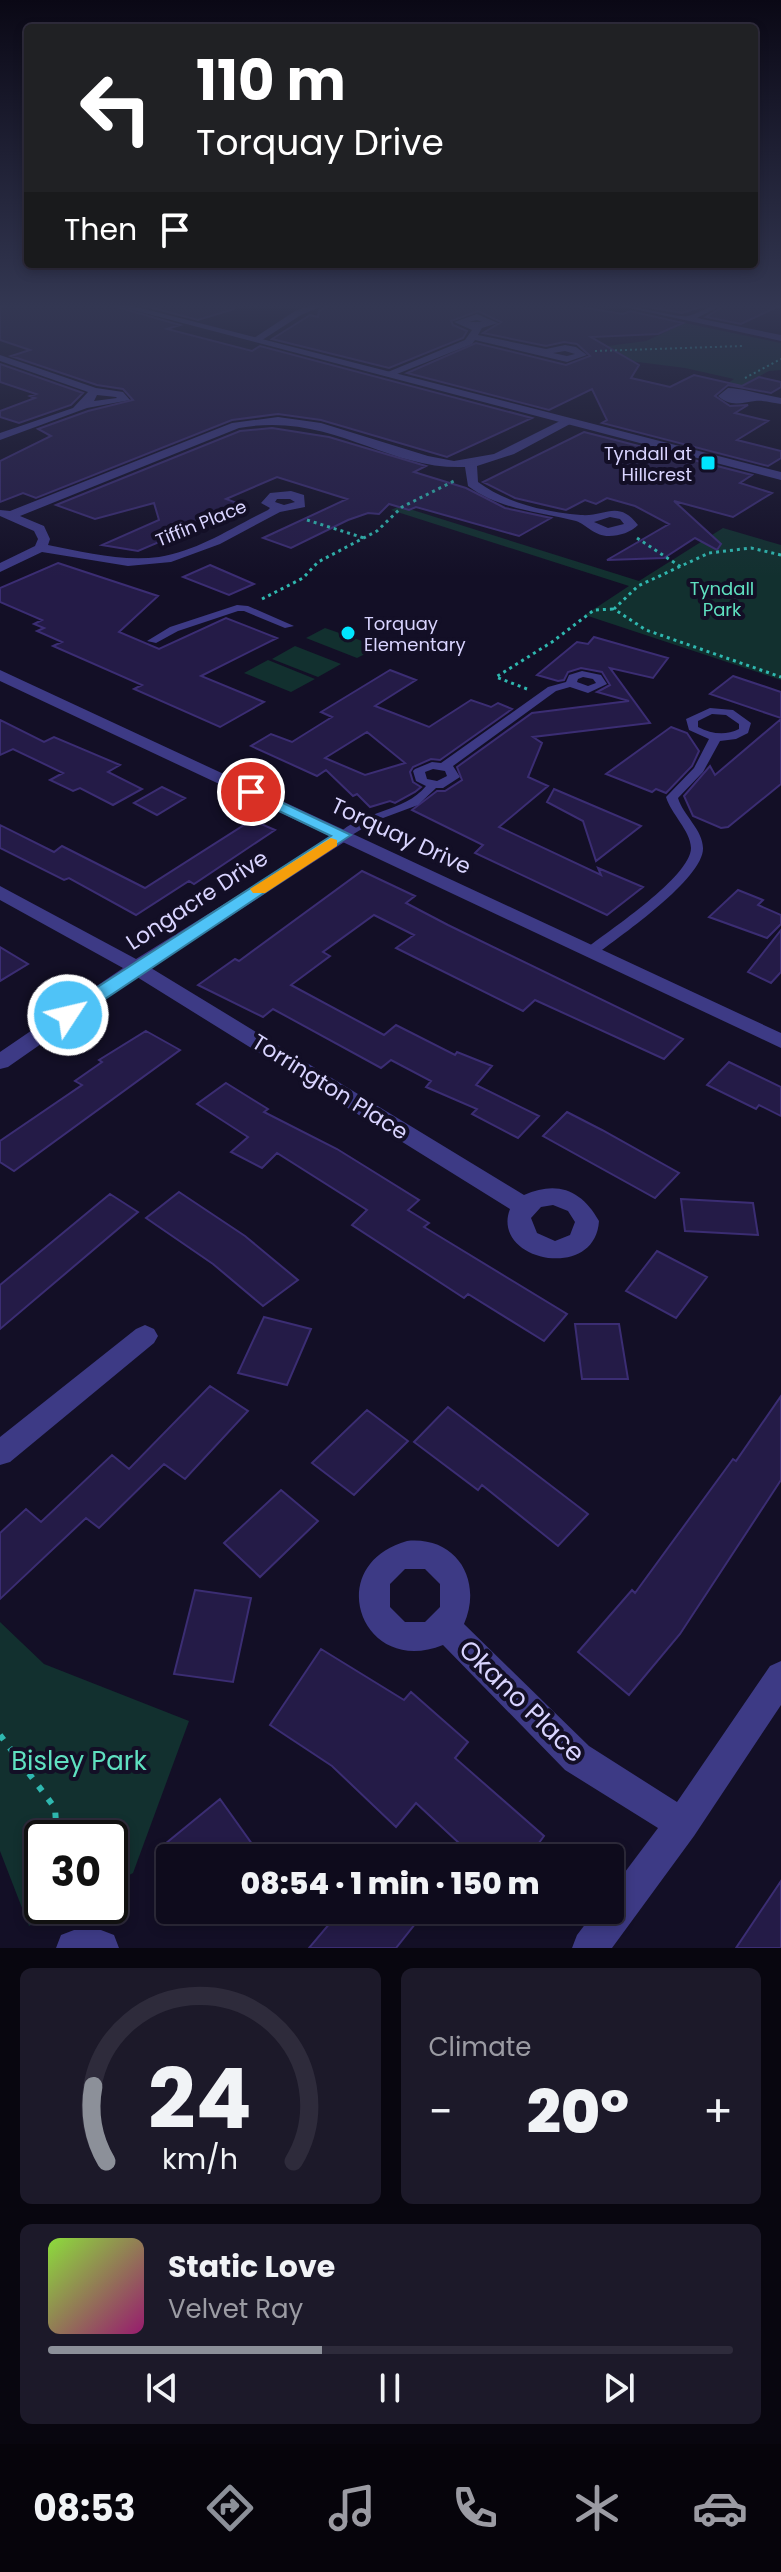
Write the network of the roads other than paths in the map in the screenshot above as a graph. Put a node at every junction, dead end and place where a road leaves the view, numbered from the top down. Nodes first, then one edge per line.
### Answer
1 (91, 395) edge
2 (120, 395) edge
3 (468, 395) edge
4 (726, 395) edge
5 (781, 401) edge
6 (85, 405) junction
7 (568, 421) junction
8 (0, 437) edge
9 (471, 470) junction
10 (781, 476) edge
11 (276, 510) road end
12 (5, 513) edge
13 (625, 530) road end
14 (40, 548) junction
15 (0, 568) edge
16 (289, 626) dead end
17 (152, 641) dead end
18 (0, 675) edge
19 (571, 684) dead end
20 (716, 737) dead end
21 (445, 766) junction
22 (433, 784) junction
23 (343, 835) junction
24 (0, 892) edge
25 (593, 950) junction
26 (137, 968) junction
27 (781, 1041) edge
28 (0, 1062) edge
29 (524, 1206) dead end
30 (145, 1336) dead end
31 (0, 1453) edge
32 (445, 1626) dead end
33 (781, 1677) edge
34 (682, 1824) junction
35 (74, 1948) edge
36 (101, 1948) edge
37 (590, 1948) edge

1 - 6 street
2 - 6 street
3 - 7 street
4 - 5 street
6 - 8 street
7 - 9 street
7 - 10 street
9 - 12 street
9 - 13 street
11 - 14 street, Tiffin Place
12 - 14 street
14 - 15 street
16 - 17 lane
18 - 23 street, Torquay Drive
19 - 21 lane
20 - 25 lane
21 - 22 lane
21 - 22 lane
22 - 23 lane
23 - 25 street, Torquay Drive
23 - 26 street, Longacre Drive
24 - 26 street, Torrington Place
25 - 27 street, Torquay Drive
26 - 28 street, Longacre Drive
26 - 29 street, Torrington Place
30 - 31 street
32 - 34 street, Okano Place
33 - 34 street
34 - 37 street
35 - 36 street

